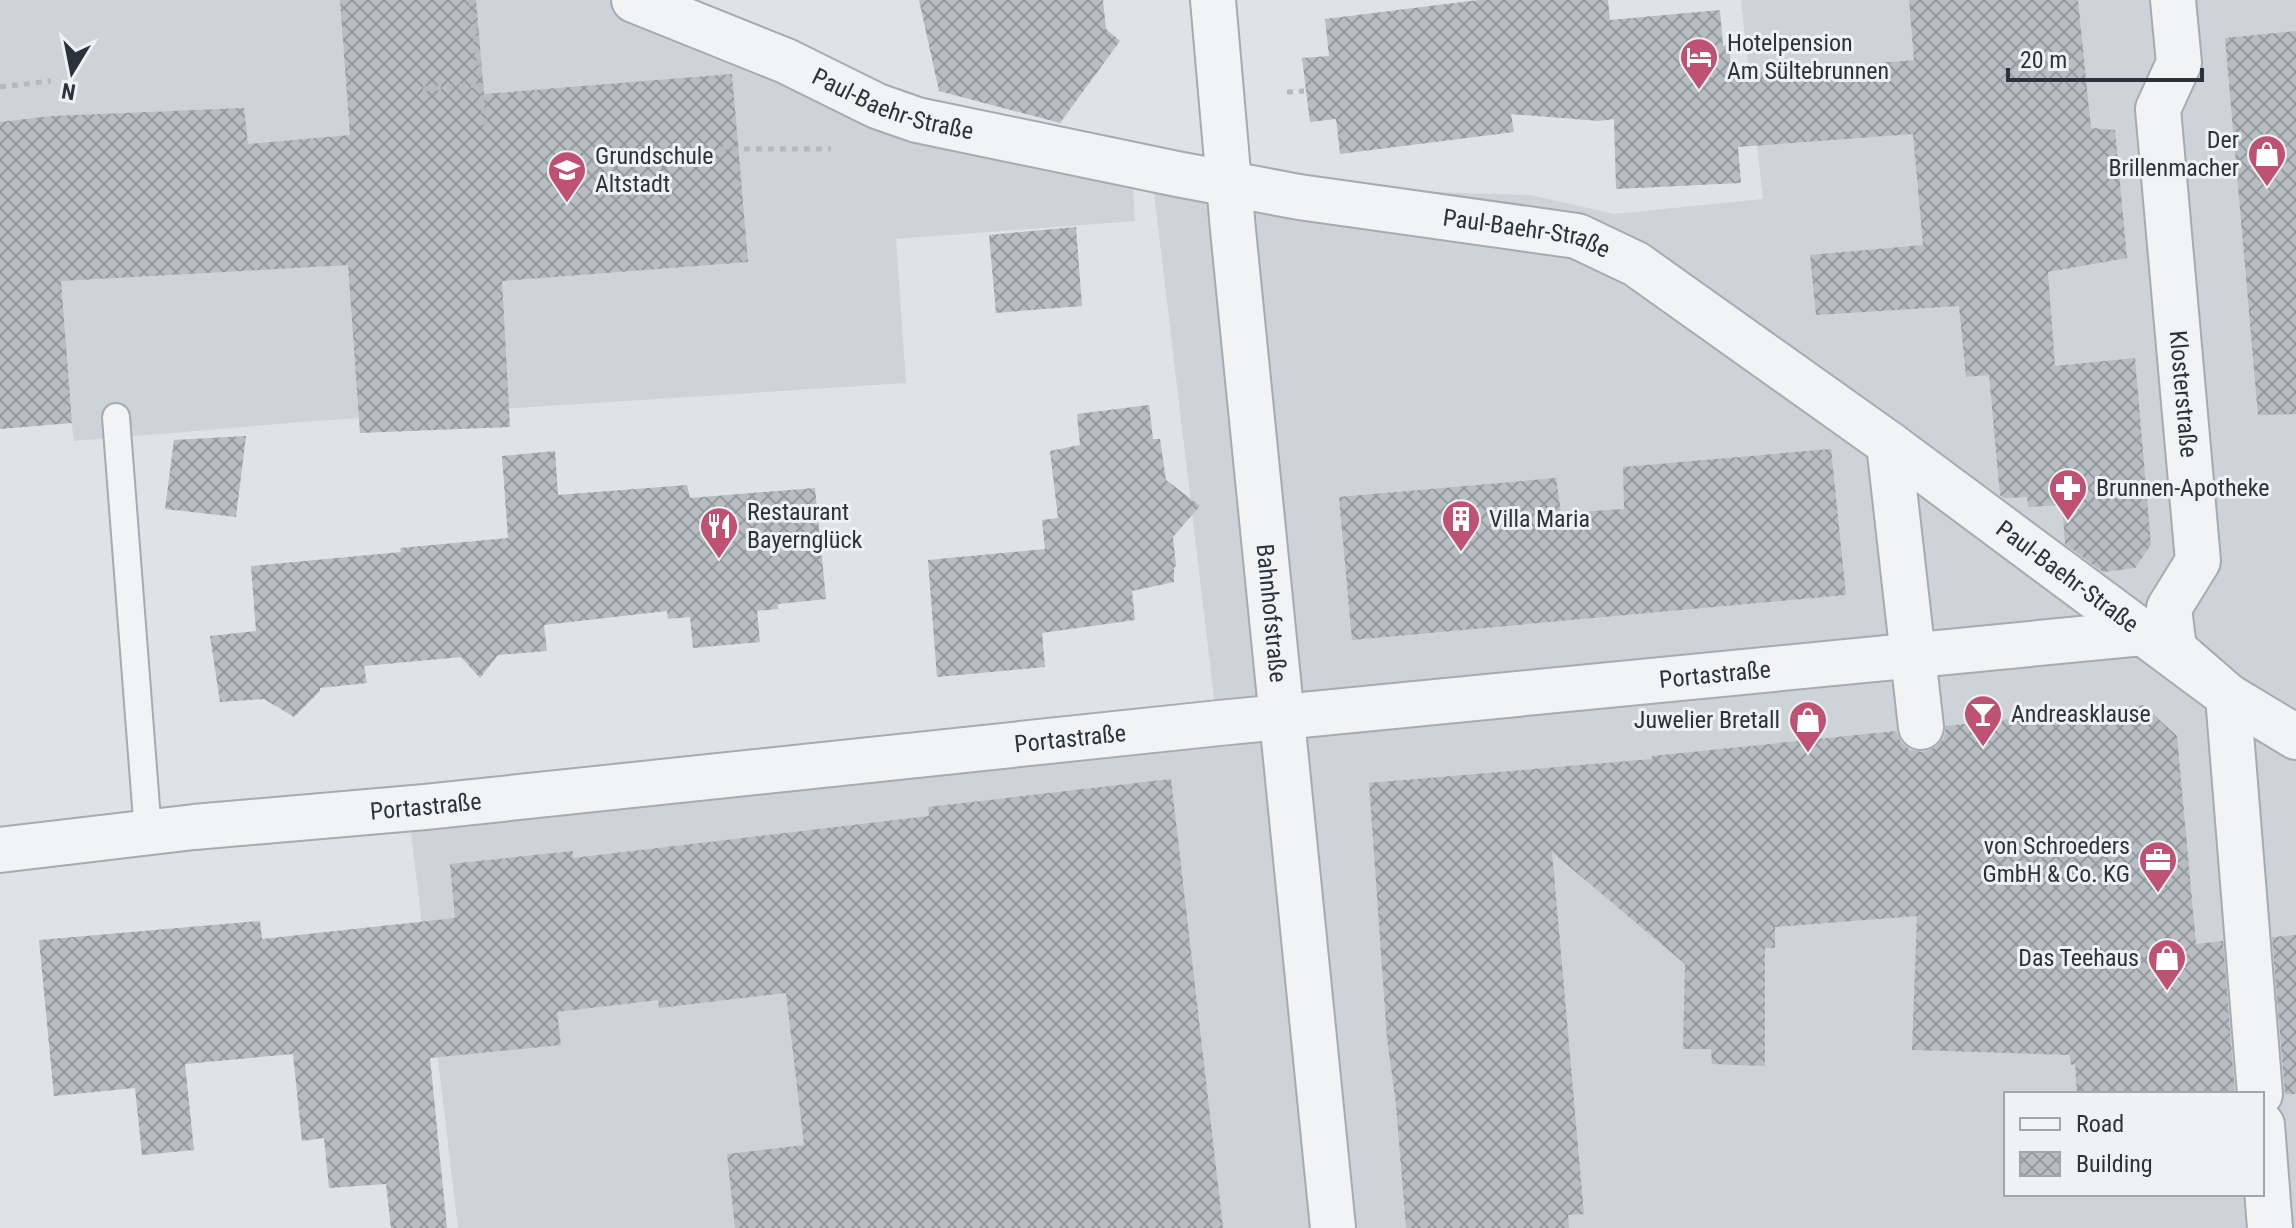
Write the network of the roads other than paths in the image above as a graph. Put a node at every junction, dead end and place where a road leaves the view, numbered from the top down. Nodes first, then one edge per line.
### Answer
1 (634, 0) edge
2 (1213, 0) edge
3 (2173, 0) edge
4 (1230, 185) junction
5 (116, 417) dead end
6 (1889, 444) junction
7 (2142, 633) junction
8 (1914, 654) junction
9 (2228, 696) junction
10 (1283, 717) junction
11 (1921, 727) dead end
12 (2296, 737) edge
13 (148, 833) junction
14 (0, 850) edge
15 (2260, 1092) edge
16 (2264, 1151) edge
17 (1333, 1228) edge
18 (2270, 1228) edge

1 - 4 street, Paul-Baehr-Straße
2 - 4 street, Bahnhofstraße
3 - 9 street, Klosterstraße
4 - 6 street, Paul-Baehr-Straße
4 - 10 street, Bahnhofstraße
5 - 13 lane
6 - 7 street, Paul-Baehr-Straße
6 - 8 street
7 - 8 street, Portastraße
7 - 9 street, Paul-Baehr-Straße
8 - 10 street, Portastraße
8 - 11 street
9 - 12 street, Paul-Baehr-Straße
9 - 15 street
10 - 13 street, Portastraße
10 - 17 street, Bahnhofstraße
13 - 14 street, Portastraße
16 - 18 street

